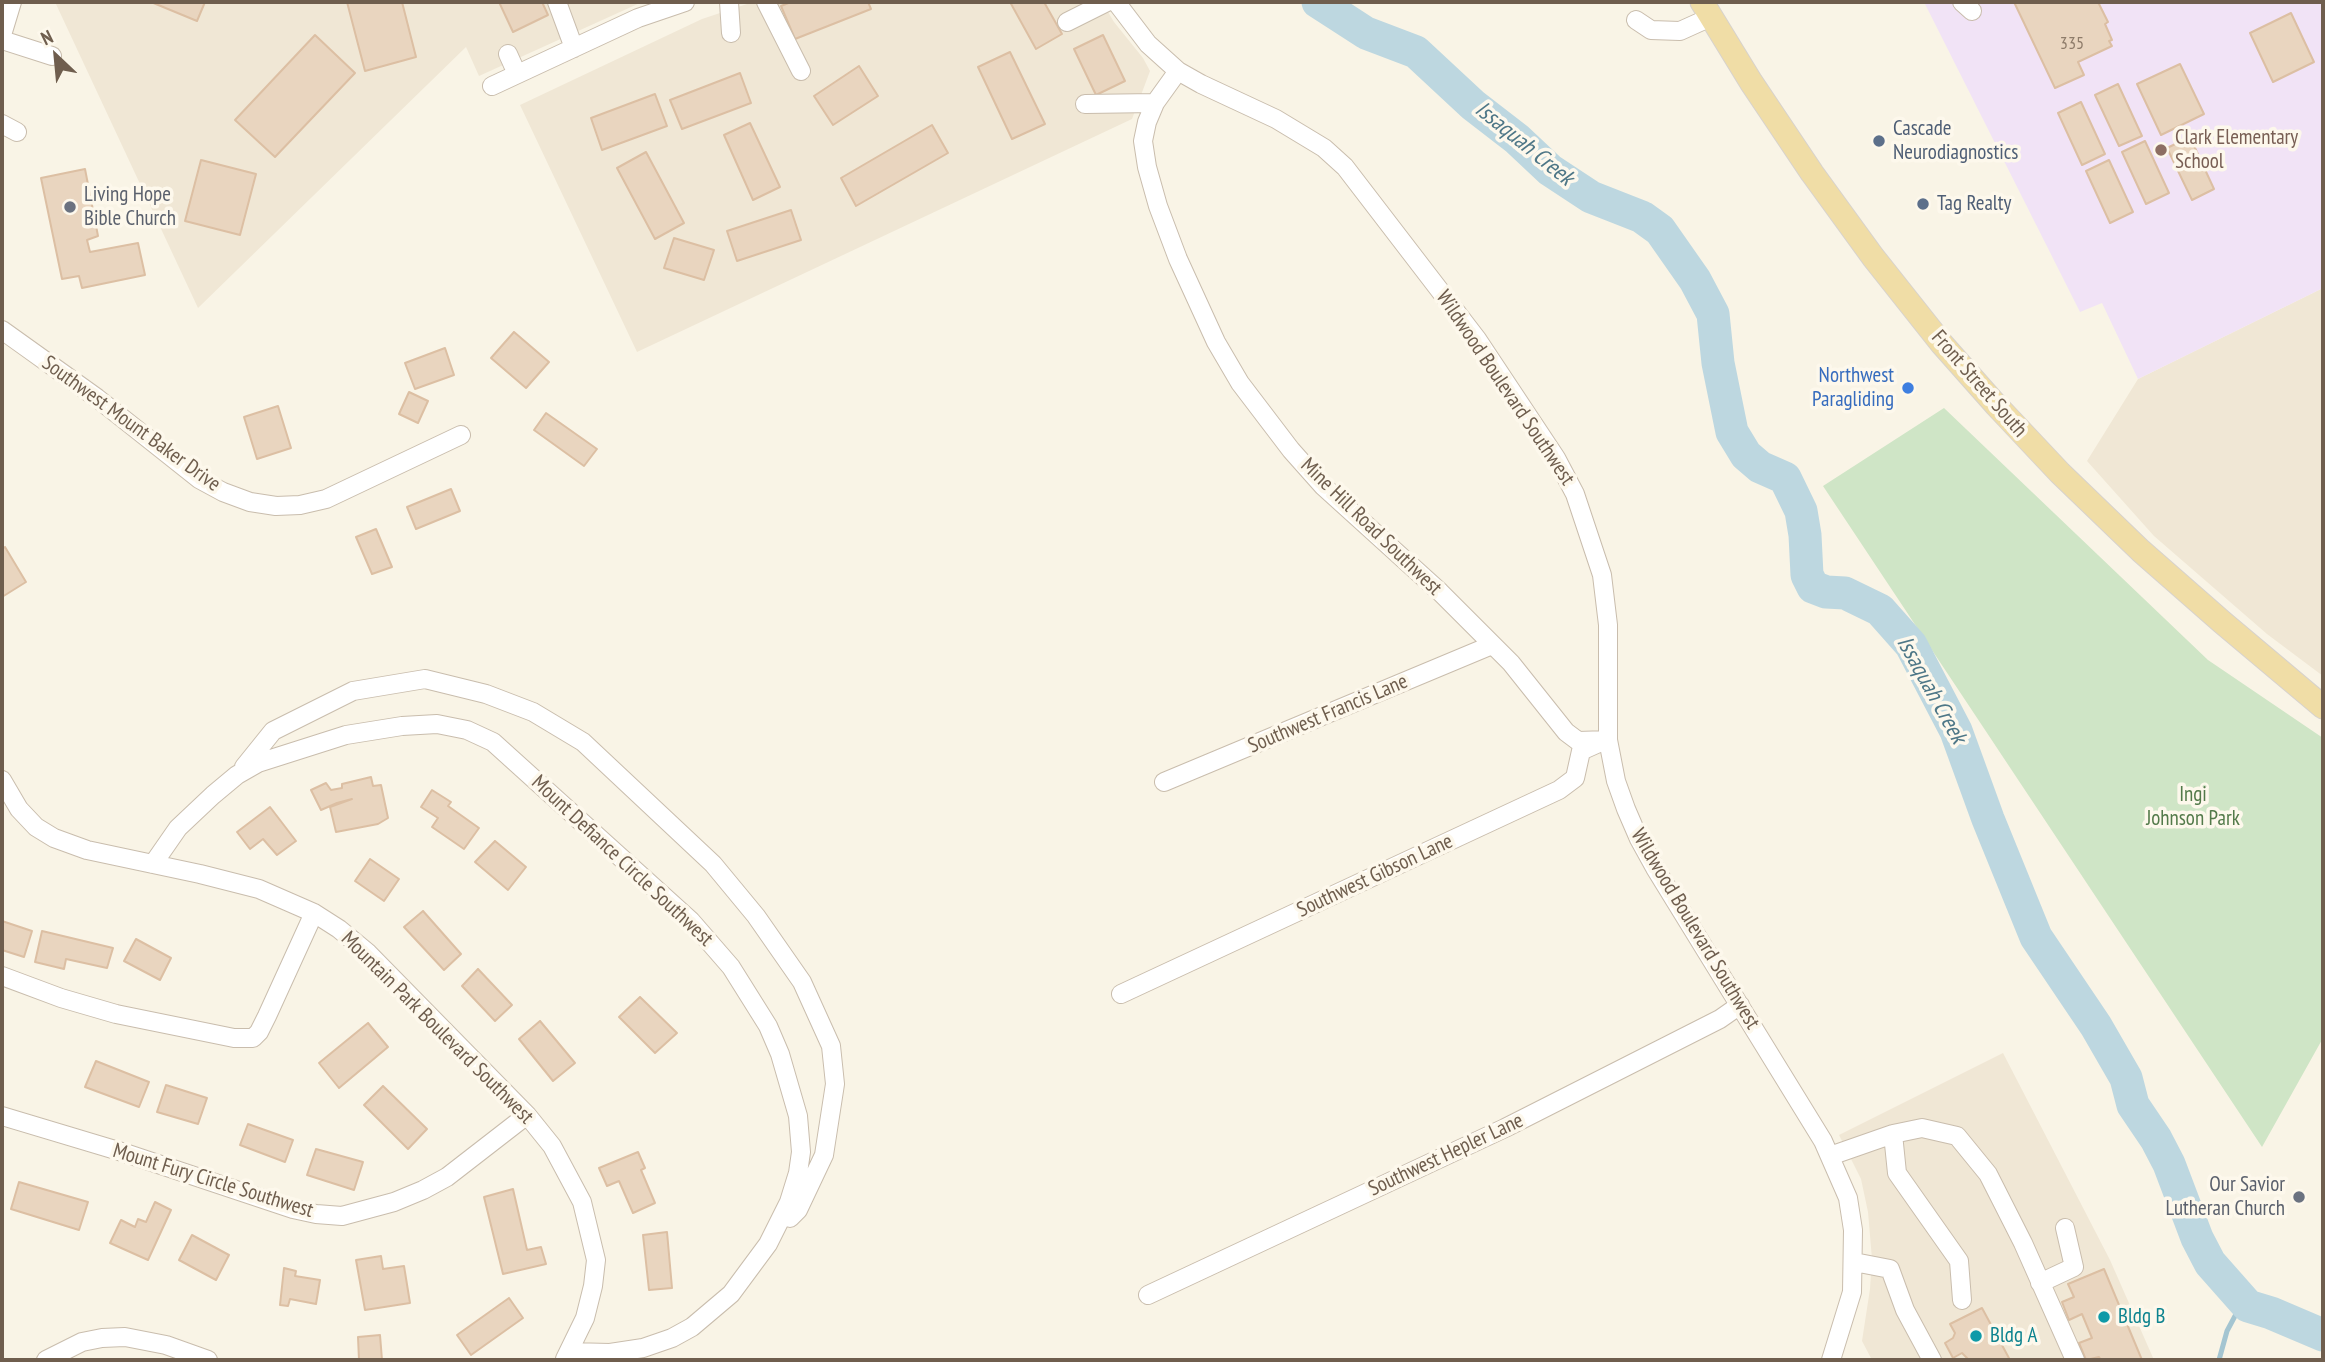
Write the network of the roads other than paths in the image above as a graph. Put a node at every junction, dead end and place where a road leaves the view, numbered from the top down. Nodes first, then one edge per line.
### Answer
1 (12, 2) edge
2 (557, 2) edge
3 (685, 2) edge
4 (729, 2) edge
5 (766, 2) edge
6 (1107, 2) edge
7 (1116, 2) edge
8 (1706, 9) edge
9 (1636, 20) dead end
10 (1066, 22) dead end
11 (731, 33) dead end
12 (2, 35) edge
13 (2, 40) edge
14 (574, 48) junction
15 (508, 54) dead end
16 (52, 56) dead end
17 (801, 71) dead end
18 (1178, 71) junction
19 (517, 74) junction
20 (492, 86) dead end
21 (1155, 103) junction
22 (1085, 104) dead end
23 (2, 330) edge
24 (461, 435) dead end
25 (1492, 645) junction
26 (2323, 707) edge
27 (1608, 740) junction
28 (237, 775) junction
29 (2, 780) edge
30 (1164, 782) dead end
31 (153, 864) junction
32 (314, 913) junction
33 (2, 976) edge
34 (1121, 994) dead end
35 (1740, 1005) junction
36 (527, 1115) junction
37 (2, 1116) edge
38 (1893, 1134) junction
39 (1830, 1156) junction
40 (2065, 1228) dead end
41 (768, 1244) junction
42 (1854, 1262) junction
43 (2040, 1283) junction
44 (1148, 1295) dead end
45 (1962, 1300) dead end
46 (567, 1356) edge
47 (46, 1360) edge
48 (208, 1360) edge
49 (1831, 1360) edge
50 (1932, 1360) edge
51 (2075, 1360) edge

1 - 12 street
2 - 14 street
3 - 14 street
4 - 11 street
5 - 17 street
6 - 10 street
7 - 18 street, Wildwood Boulevard Southwest
8 - 9 street
8 - 26 main road, Front Street South
13 - 16 street
14 - 19 street
15 - 19 street
18 - 21 street, Mine Hill Road Southwest
18 - 27 street, Wildwood Boulevard Southwest
19 - 20 street
21 - 22 street
21 - 25 street, Mine Hill Road Southwest
23 - 24 street, Southwest Mount Baker Drive
25 - 27 street, Mine Hill Road Southwest
25 - 30 street, Southwest Francis Lane
27 - 34 street, Southwest Gibson Lane
27 - 35 street, Wildwood Boulevard Southwest
28 - 31 street, Mount Defiance Circle Southwest
28 - 41 street, Mount Defiance Circle Southwest
28 - 41 street
29 - 31 street, Mountain Park Boulevard Southwest
31 - 32 street, Mountain Park Boulevard Southwest
32 - 33 street
32 - 36 street, Mountain Park Boulevard Southwest
35 - 39 street, Wildwood Boulevard Southwest
35 - 44 street, Southwest Hepler Lane
36 - 37 street, Mount Fury Circle Southwest
36 - 46 street, Mountain Park Boulevard Southwest
38 - 39 street
38 - 43 street
38 - 45 street
39 - 42 street, Wildwood Boulevard Southwest
40 - 43 street
41 - 46 street, Mount Defiance Circle Southwest
42 - 49 street, Wildwood Boulevard Southwest
42 - 50 street
43 - 51 street
47 - 48 street

